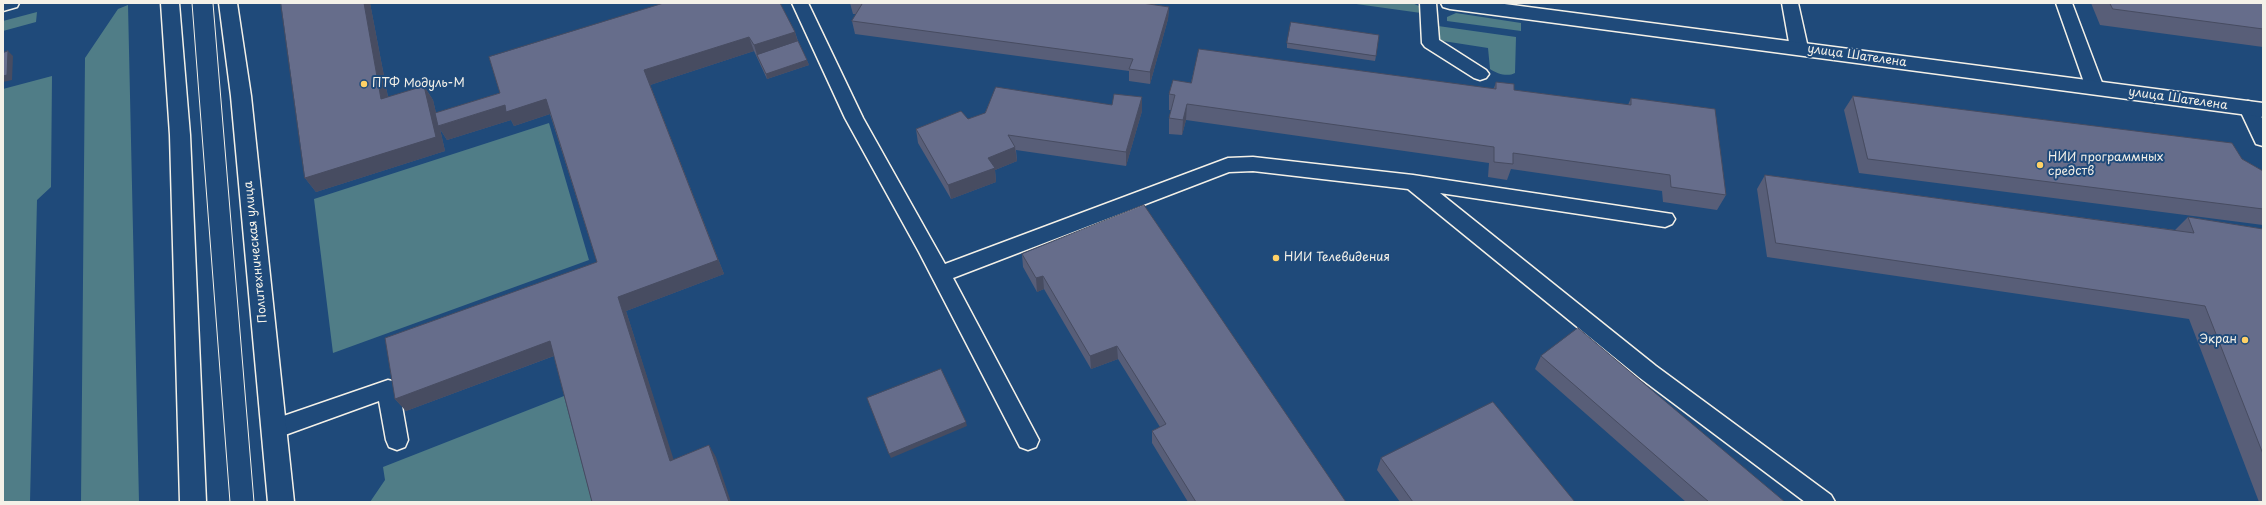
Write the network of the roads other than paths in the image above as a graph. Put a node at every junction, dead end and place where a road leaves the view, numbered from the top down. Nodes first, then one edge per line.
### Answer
1 (10, 3) edge
2 (170, 3) edge
3 (228, 3) edge
4 (800, 3) edge
5 (1428, 3) edge
6 (1450, 3) edge
7 (1790, 3) edge
8 (2064, 3) edge
9 (3, 5) edge
10 (1495, 6) edge
11 (1799, 48) junction
12 (1480, 74) dead end
13 (2095, 88) junction
14 (2255, 109) edge
15 (2263, 139) edge
16 (1413, 182) junction
17 (1666, 219) dead end
18 (940, 274) junction
19 (274, 429) junction
20 (397, 440) dead end
21 (1028, 440) dead end
22 (193, 502) edge
23 (281, 502) edge
24 (1823, 502) edge

1 - 9 main road
2 - 22 main road
3 - 19 main road, Политехническая улица
4 - 18 lane
5 - 12 lane
6 - 10 main road, улица Шателена
7 - 11 lane
8 - 13 lane
10 - 11 main road, улица Шателена
11 - 13 main road, улица Шателена
13 - 14 main road, улица Шателена
14 - 15 lane
16 - 17 lane
16 - 18 lane
16 - 24 lane
18 - 21 lane
19 - 20 lane
19 - 23 main road, Политехническая улица

